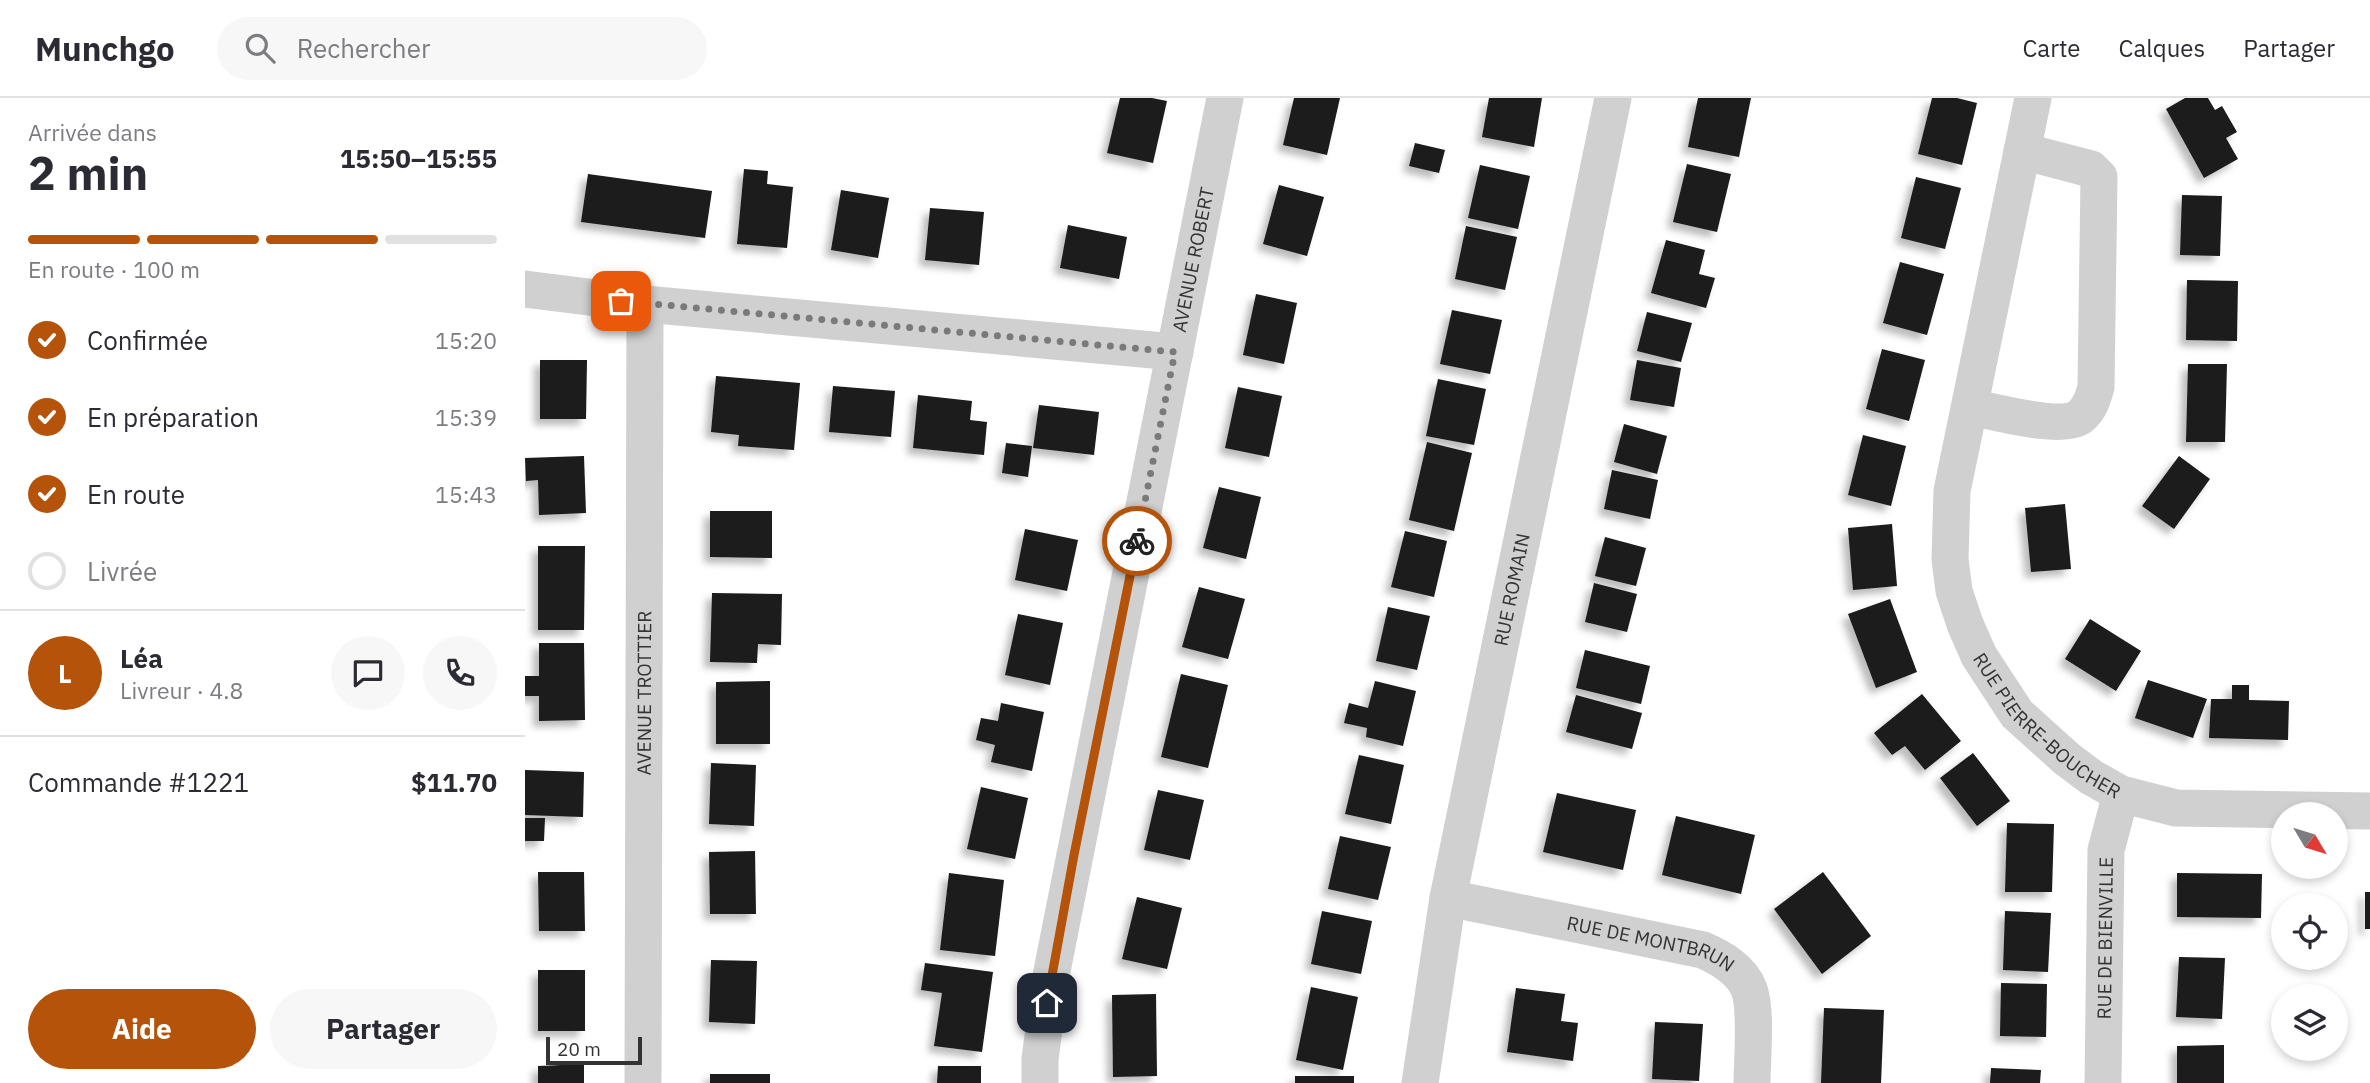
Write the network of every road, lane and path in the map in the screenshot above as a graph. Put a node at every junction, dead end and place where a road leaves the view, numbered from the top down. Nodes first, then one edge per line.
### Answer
1 (1225, 98) edge
2 (1613, 98) edge
3 (2033, 98) edge
4 (2022, 150) junction
5 (525, 289) edge
6 (645, 303) junction
7 (1175, 352) junction
8 (1970, 407) junction
9 (2121, 794) junction
10 (2370, 811) edge
11 (1448, 898) junction
12 (643, 1083) edge
13 (1040, 1083) edge
14 (1420, 1083) edge
15 (1752, 1083) edge
16 (2103, 1083) edge

1 - 7 street, AVENUE ROBERT
2 - 11 street, RUE ROMAIN
3 - 4 street, RUE PIERRE-BOUCHER
4 - 8 street, RUE PIERRE-BOUCHER
4 - 8 street
5 - 6 street
6 - 7 street
6 - 12 street, AVENUE TROTTIER
7 - 13 street, AVENUE ROBERT
8 - 9 street, RUE PIERRE-BOUCHER
9 - 10 street, RUE PIERRE-BOUCHER
9 - 16 street, RUE DE BIENVILLE
11 - 14 street, RUE ROMAIN
11 - 15 street, RUE DE MONTBRUN

